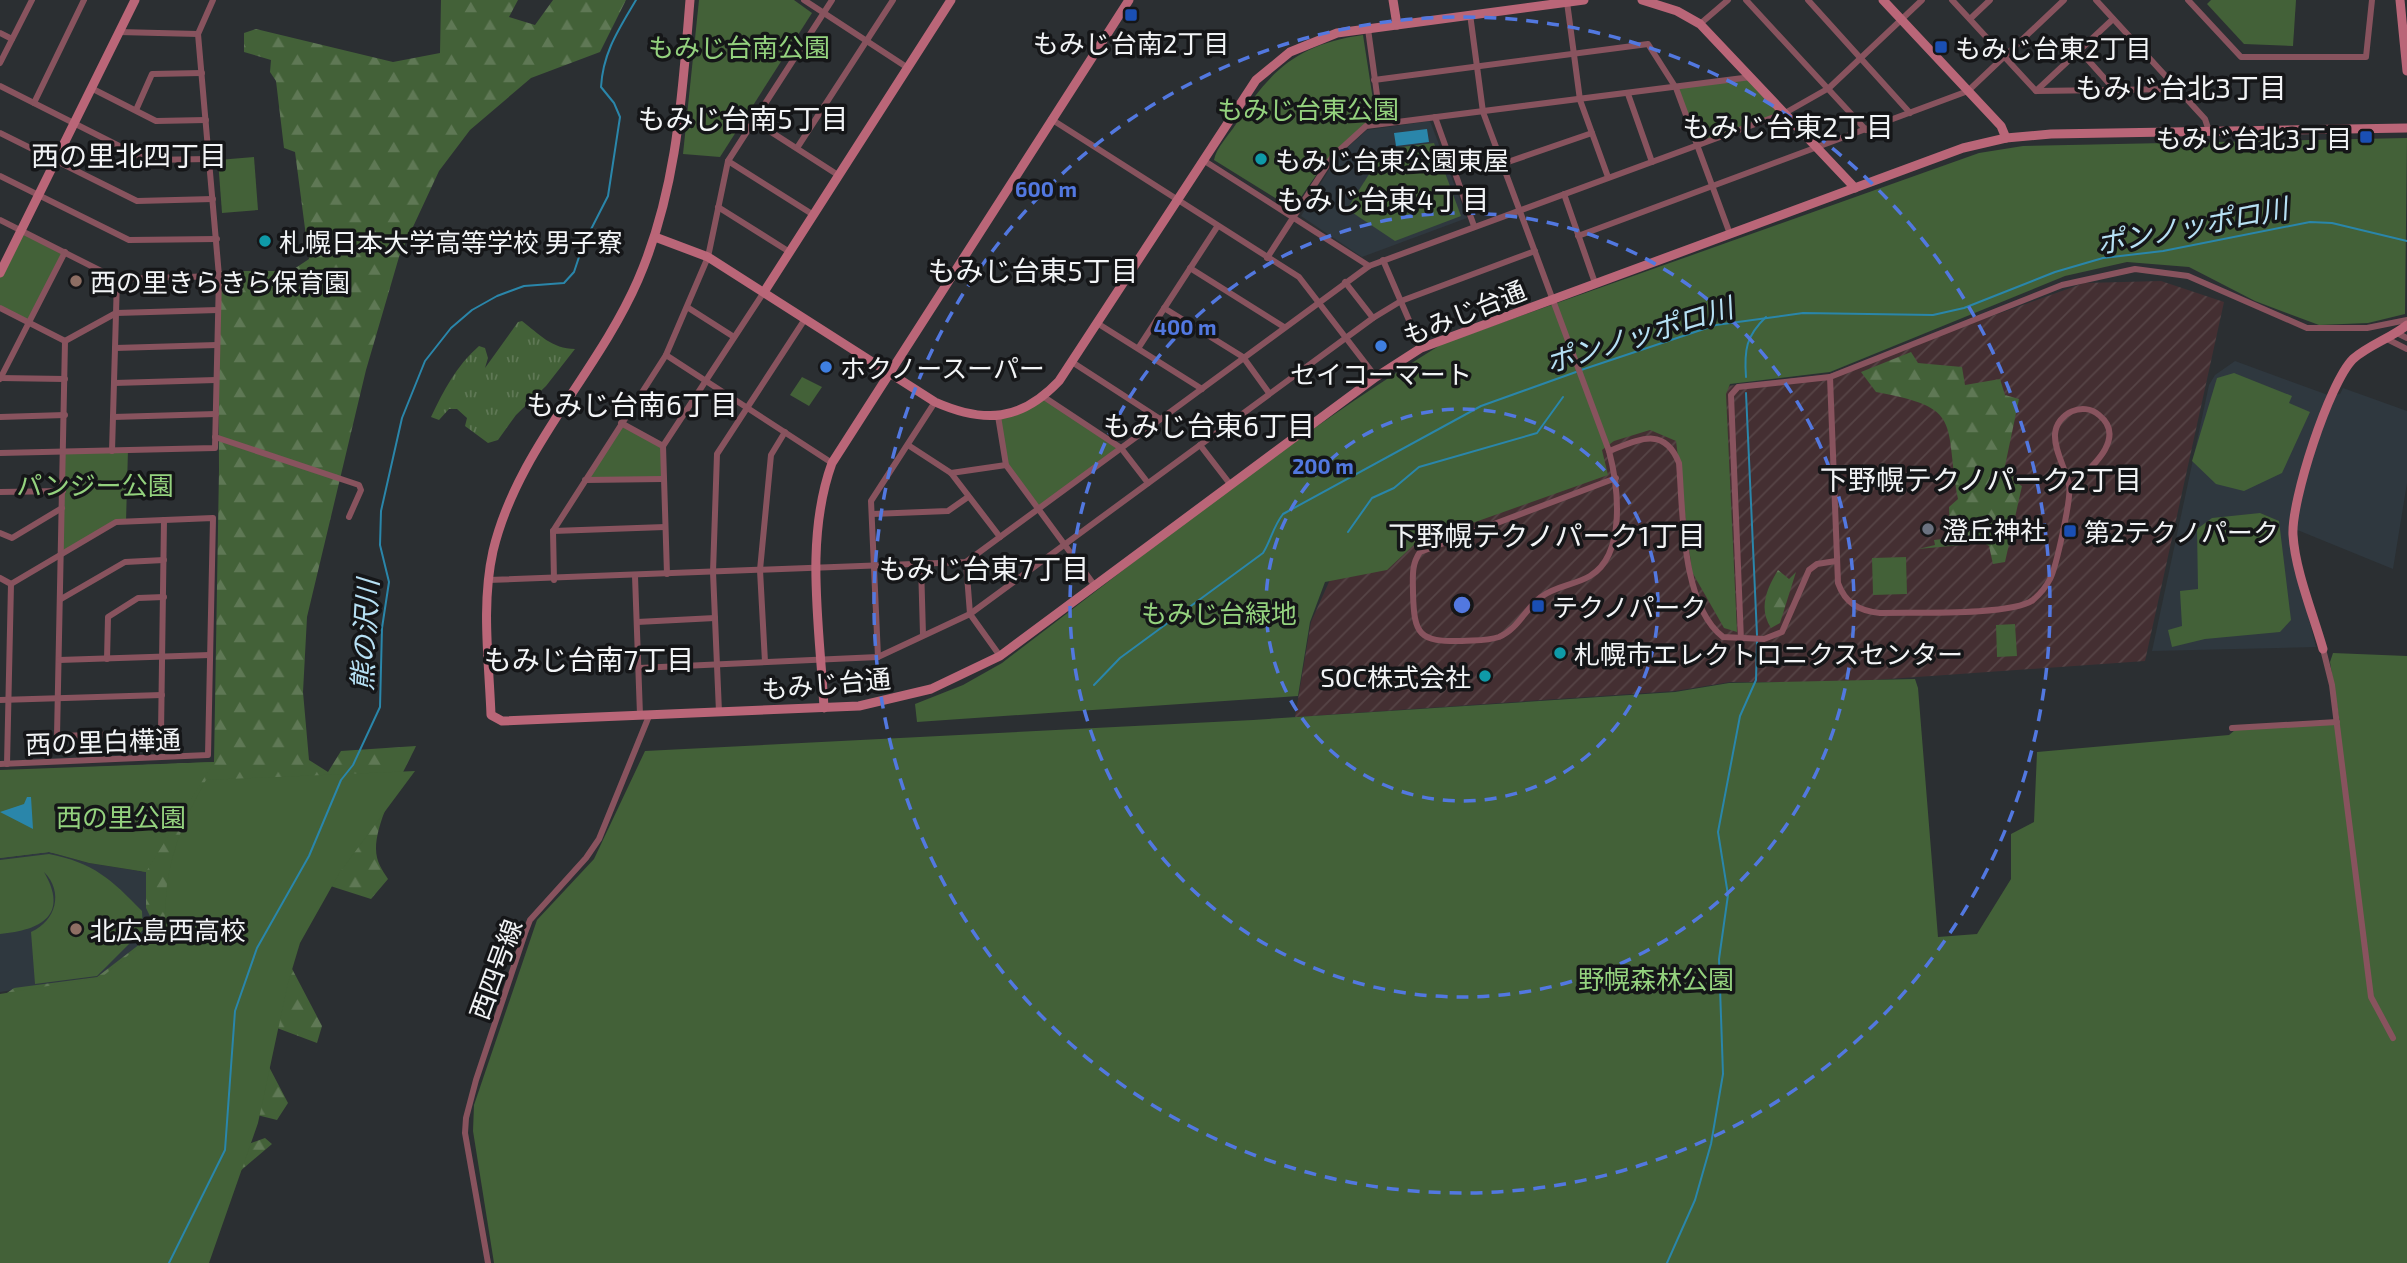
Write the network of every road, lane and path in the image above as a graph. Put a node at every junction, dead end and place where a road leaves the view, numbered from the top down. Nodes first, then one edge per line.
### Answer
1 (32, 0) edge
2 (84, 0) edge
3 (135, 0) edge
4 (213, 0) edge
5 (690, 0) edge
6 (804, 0) edge
7 (832, 0) edge
8 (893, 0) edge
9 (951, 0) edge
10 (1129, 0) edge
11 (1394, 0) edge
12 (1584, 0) edge
13 (1642, 0) edge
14 (1728, 0) edge
15 (1746, 0) edge
16 (1808, 0) edge
17 (1883, 0) edge
18 (1922, 0) edge
19 (1952, 0) edge
20 (1990, 0) edge
21 (2064, 0) edge
22 (2096, 0) edge
23 (2188, 0) edge
24 (2372, 0) edge
25 (2400, 0) edge
26 (1567, 2) junction
27 (824, 13) junction
28 (1471, 14) junction
29 (1970, 19) junction
30 (2113, 19) junction
31 (1901, 20) junction
32 (1700, 24) junction
33 (1397, 25) junction
34 (1368, 29) junction
35 (119, 32) junction
36 (0, 33) edge
37 (198, 34) junction
38 (12, 39) junction
39 (866, 41) junction
40 (2080, 51) junction
41 (1574, 53) junction
42 (2005, 56) junction
43 (1860, 59) junction
44 (0, 63) edge
45 (1476, 65) junction
46 (908, 68) junction
47 (2407, 71) edge
48 (202, 73) junction
49 (1751, 77) junction
50 (1374, 80) junction
51 (0, 86) edge
52 (91, 88) junction
53 (1675, 88) junction
54 (1829, 88) junction
55 (2114, 89) junction
56 (2178, 89) junction
57 (1968, 91) junction
58 (2036, 91) junction
59 (1628, 93) junction
60 (1580, 100) junction
61 (34, 103) junction
62 (135, 110) junction
63 (1483, 112) junction
64 (1785, 113) junction
65 (1910, 113) junction
66 (1435, 117) junction
67 (1051, 119) junction
68 (206, 120) junction
69 (754, 121) junction
70 (74, 123) junction
71 (1381, 124) junction
72 (2407, 128) edge
73 (1866, 130) junction
74 (2209, 131) junction
75 (0, 133) edge
76 (1592, 133) junction
77 (2006, 138) junction
78 (1697, 145) junction
79 (797, 148) junction
80 (1818, 149) junction
81 (209, 159) junction
82 (1203, 160) junction
83 (55, 161) junction
84 (728, 161) junction
85 (1652, 162) junction
86 (1502, 164) junction
87 (838, 175) junction
88 (0, 177) edge
89 (1608, 177) junction
90 (1712, 187) junction
91 (1854, 188) junction
92 (1564, 194) junction
93 (38, 195) junction
94 (213, 199) junction
95 (1177, 201) junction
96 (718, 207) junction
97 (1519, 210) junction
98 (812, 214) junction
99 (1293, 217) junction
100 (0, 220) edge
101 (1474, 226) junction
102 (1217, 227) junction
103 (21, 231) junction
104 (1730, 234) junction
105 (1578, 236) junction
106 (655, 237) junction
107 (217, 239) junction
108 (789, 251) junction
109 (1535, 251) junction
110 (65, 252) junction
111 (708, 257) junction
112 (1267, 258) junction
113 (1383, 260) junction
114 (1369, 266) junction
115 (1, 267) edge
116 (1190, 268) junction
117 (219, 276) junction
118 (117, 279) junction
119 (1346, 282) junction
120 (1595, 283) junction
121 (764, 292) junction
122 (1552, 299) junction
123 (1401, 301) junction
124 (1318, 302) junction
125 (687, 307) junction
126 (0, 308) edge
127 (1164, 309) junction
128 (218, 310) junction
129 (116, 313) junction
130 (1373, 318) junction
131 (805, 319) junction
132 (2407, 322) edge
133 (29, 323) junction
134 (1097, 323) junction
135 (1284, 327) junction
136 (2397, 333) junction
137 (734, 337) junction
138 (1344, 337) junction
139 (2407, 338) edge
140 (2387, 339) junction
141 (65, 341) junction
142 (217, 345) junction
143 (1139, 347) junction
144 (115, 348) junction
145 (1421, 348) junction
146 (2407, 349) edge
147 (666, 355) junction
148 (1242, 357) junction
149 (1072, 362) junction
150 (888, 374) junction
151 (1376, 377) junction
152 (1830, 377) junction
153 (0, 379) edge
154 (65, 379) junction
155 (216, 380) junction
156 (706, 382) junction
157 (114, 383) junction
158 (1202, 388) junction
159 (1269, 393) junction
160 (1044, 397) junction
161 (935, 402) junction
162 (747, 408) junction
163 (216, 414) junction
164 (65, 415) junction
165 (998, 416) junction
166 (0, 417) edge
167 (113, 417) junction
168 (1160, 419) junction
169 (621, 423) junction
170 (785, 432) junction
171 (215, 437) junction
172 (908, 445) junction
173 (1200, 445) junction
174 (663, 446) junction
175 (1121, 448) junction
176 (112, 451) junction
177 (1609, 451) junction
178 (64, 452) junction
179 (0, 453) edge
180 (832, 463) junction
181 (1006, 465) junction
182 (951, 473) junction
183 (1616, 478) junction
184 (663, 479) junction
185 (585, 480) junction
186 (1148, 483) junction
187 (1230, 484) junction
188 (2070, 488) junction
189 (63, 491) junction
190 (0, 492) edge
191 (968, 497) junction
192 (62, 508) junction
193 (1038, 510) junction
194 (872, 514) junction
195 (349, 517) dead end
196 (164, 520) junction
197 (665, 527) junction
198 (553, 531) junction
199 (0, 533) edge
200 (1000, 537) junction
201 (1065, 544) junction
202 (61, 554) junction
203 (164, 560) junction
204 (1836, 561) junction
205 (966, 562) junction
206 (921, 564) junction
207 (873, 565) junction
208 (818, 568) junction
209 (761, 570) junction
210 (713, 572) junction
211 (667, 574) junction
212 (635, 576) junction
213 (0, 578) edge
214 (488, 580) junction
215 (554, 580) junction
216 (12, 584) junction
217 (1095, 586) junction
218 (164, 597) junction
219 (61, 599) junction
220 (971, 614) junction
221 (715, 618) junction
222 (637, 622) junction
223 (923, 635) junction
224 (1741, 640) junction
225 (2323, 649) joint
226 (210, 654) junction
227 (163, 656) junction
228 (1000, 656) junction
229 (878, 657) junction
230 (107, 659) junction
231 (59, 660) junction
232 (822, 660) junction
233 (765, 662) junction
234 (717, 664) junction
235 (639, 668) junction
236 (162, 695) junction
237 (58, 698) junction
238 (8, 699) junction
239 (0, 700) edge
240 (824, 708) junction
241 (719, 712) junction
242 (645, 716) junction
243 (2336, 722) junction
244 (2232, 728) dead end
245 (4, 764) edge
246 (2393, 1038) dead end
247 (488, 1263) edge

1 - 38 street
2 - 61 street
3 - 35 street
4 - 37 street
5 - 106 street
6 - 27 street
7 - 27 street
8 - 39 street
9 - 46 street
10 - 67 street
11 - 33 street
12 - 26 street
13 - 32 street
14 - 32 street
15 - 54 street
16 - 43 street
17 - 31 street
18 - 31 street
19 - 29 street
20 - 29 street
21 - 42 street
22 - 30 street
23 - 24 street
25 - 47 street
26 - 28 street
26 - 41 street
27 - 39 street
27 - 69 street
28 - 33 street
28 - 45 street
29 - 42 street
30 - 40 street
30 - 56 street
31 - 43 street
31 - 57 street
32 - 49 street
33 - 34 street
34 - 50 street
34 - 82 street
35 - 37 street
35 - 52 street
36 - 38 street
37 - 48 street
38 - 44 street
39 - 46 street
39 - 79 street
40 - 55 street
40 - 58 street
41 - 45 street
41 - 53 street
41 - 60 street
42 - 57 street
42 - 58 street
43 - 54 street
43 - 65 street
45 - 50 street
45 - 63 street
46 - 87 street
48 - 62 street
48 - 68 street
49 - 53 street
49 - 64 street
50 - 71 street
51 - 61 street
52 - 62 street
52 - 70 street
53 - 59 street
53 - 78 street
54 - 64 street
54 - 73 street
55 - 56 street
55 - 58 street
56 - 74 street
57 - 65 street
57 - 77 street
59 - 60 street
59 - 85 street
60 - 63 street
60 - 76 street
61 - 70 street
62 - 68 street
63 - 66 street
63 - 86 street
64 - 78 street
64 - 80 street
65 - 73 street
66 - 71 street
66 - 101 street
67 - 95 street
67 - 150 street
68 - 81 street
69 - 79 street
69 - 84 street
70 - 81 street
70 - 83 street
71 - 99 street
72 - 74 street, もみじ台通
73 - 80 street
74 - 77 street, もみじ台通
75 - 83 street
76 - 86 street
76 - 89 street
77 - 91 street, もみじ台通
78 - 85 street
78 - 90 street
79 - 87 street
80 - 90 street
80 - 91 street
81 - 94 street
82 - 95 street
82 - 99 street
83 - 93 street
83 - 94 street
84 - 96 street
84 - 98 street
85 - 89 street
86 - 97 street
87 - 98 street
88 - 93 street
89 - 92 street
90 - 104 street
90 - 105 street
91 - 104 street, もみじ台通
92 - 97 street
92 - 105 street
93 - 103 street
93 - 107 street
94 - 107 street
95 - 102 street
95 - 134 street
96 - 108 street
96 - 111 street
97 - 101 street
97 - 109 street
98 - 108 street
99 - 112 street
99 - 114 street
100 - 103 street
101 - 113 street
102 - 112 street
102 - 116 street
103 - 110 street
103 - 115 street
104 - 120 street, もみじ台通
105 - 120 street
106 - 111 street
106 - 214 street
107 - 117 street
108 - 121 street
109 - 122 street
109 - 123 street
110 - 118 street
110 - 133 street
111 - 121 street
111 - 125 street
112 - 124 street
113 - 114 street
113 - 123 street
114 - 119 street
116 - 127 street
116 - 135 street
117 - 118 street
117 - 128 street
118 - 129 street
119 - 124 street
119 - 130 street
120 - 122 street, もみじ台通
121 - 131 street
121 - 137 street
122 - 145 street, もみじ台通
122 - 177 street
123 - 130 street
123 - 145 street
124 - 135 street
124 - 138 street
125 - 137 street
125 - 147 street
126 - 133 street
127 - 143 street
127 - 148 street
128 - 129 street
128 - 142 street
129 - 141 street
129 - 144 street
130 - 138 street
131 - 150 street
131 - 162 street
132 - 136 street
132 - 152 street
133 - 141 street
133 - 153 street
134 - 143 street
134 - 149 street
135 - 148 street
136 - 139 street
136 - 140 street
137 - 156 street
138 - 151 street
138 - 159 street
140 - 146 street
140 - 225 street
141 - 154 street
142 - 144 street
142 - 155 street
143 - 158 street
144 - 157 street
145 - 151 street, もみじ台通
147 - 156 street
147 - 169 street
148 - 158 street
148 - 159 street
149 - 160 street
149 - 168 street
150 - 161 street
150 - 180 street
151 - 187 street, もみじ台通
152 - 204 street
152 - 224 street
153 - 154 street
154 - 164 street
155 - 157 street
155 - 163 street
156 - 162 street
156 - 174 street
157 - 167 street
158 - 168 street
159 - 173 street
160 - 165 street
160 - 175 street
161 - 165 street
161 - 172 street
162 - 170 street
162 - 210 street
163 - 167 street
163 - 171 street
164 - 166 street
164 - 178 street
165 - 181 street
167 - 176 street
168 - 175 street
169 - 174 street
169 - 185 street
170 - 180 street
170 - 209 street
171 - 176 street
171 - 195 street
172 - 182 street
172 - 194 street
173 - 186 street
173 - 187 street
174 - 184 street
175 - 186 street
175 - 193 street
176 - 178 street
177 - 183 street
177 - 224 street
178 - 179 street
178 - 189 street
180 - 208 street
181 - 182 street
181 - 193 street
182 - 191 street
183 - 183 street
184 - 185 street
184 - 197 street
185 - 198 street
186 - 201 street
187 - 217 street, もみじ台通
188 - 188 street
188 - 204 street
189 - 190 street
189 - 192 street
191 - 194 street
191 - 200 street
192 - 199 street
192 - 202 street
193 - 200 street
193 - 201 street
194 - 207 street
196 - 202 street
196 - 203 street
196 - 226 street
197 - 198 street
197 - 211 street
198 - 215 street
200 - 205 street
201 - 217 street
201 - 220 street
202 - 216 street
202 - 219 street
203 - 218 street
203 - 219 street
204 - 224 street
205 - 206 street
205 - 220 street
206 - 207 street
206 - 223 street
207 - 208 street
207 - 229 street
208 - 209 street
208 - 232 street
209 - 210 street
209 - 233 street
210 - 211 street
210 - 221 street
211 - 212 street
212 - 215 street
212 - 222 street
213 - 216 street
214 - 215 street
214 - 242 street, もみじ台通
216 - 238 street
217 - 228 street, もみじ台通
218 - 227 street
218 - 230 street
219 - 231 street
220 - 223 street
220 - 228 street
221 - 222 street
221 - 234 street
222 - 235 street
223 - 229 street
225 - 243 street
226 - 227 street
226 - 245 street, 西の里白樺通
227 - 230 street
227 - 236 street
228 - 240 street, もみじ台通
229 - 232 street
230 - 231 street
231 - 237 street
232 - 233 street
232 - 240 street
233 - 234 street
234 - 235 street
234 - 241 street
235 - 242 street
236 - 237 street
236 - 237 street
237 - 238 street
238 - 239 street
238 - 245 street
240 - 241 street, もみじ台通
241 - 242 street, もみじ台通
242 - 247 street, 西四号線
243 - 244 street
243 - 246 street

